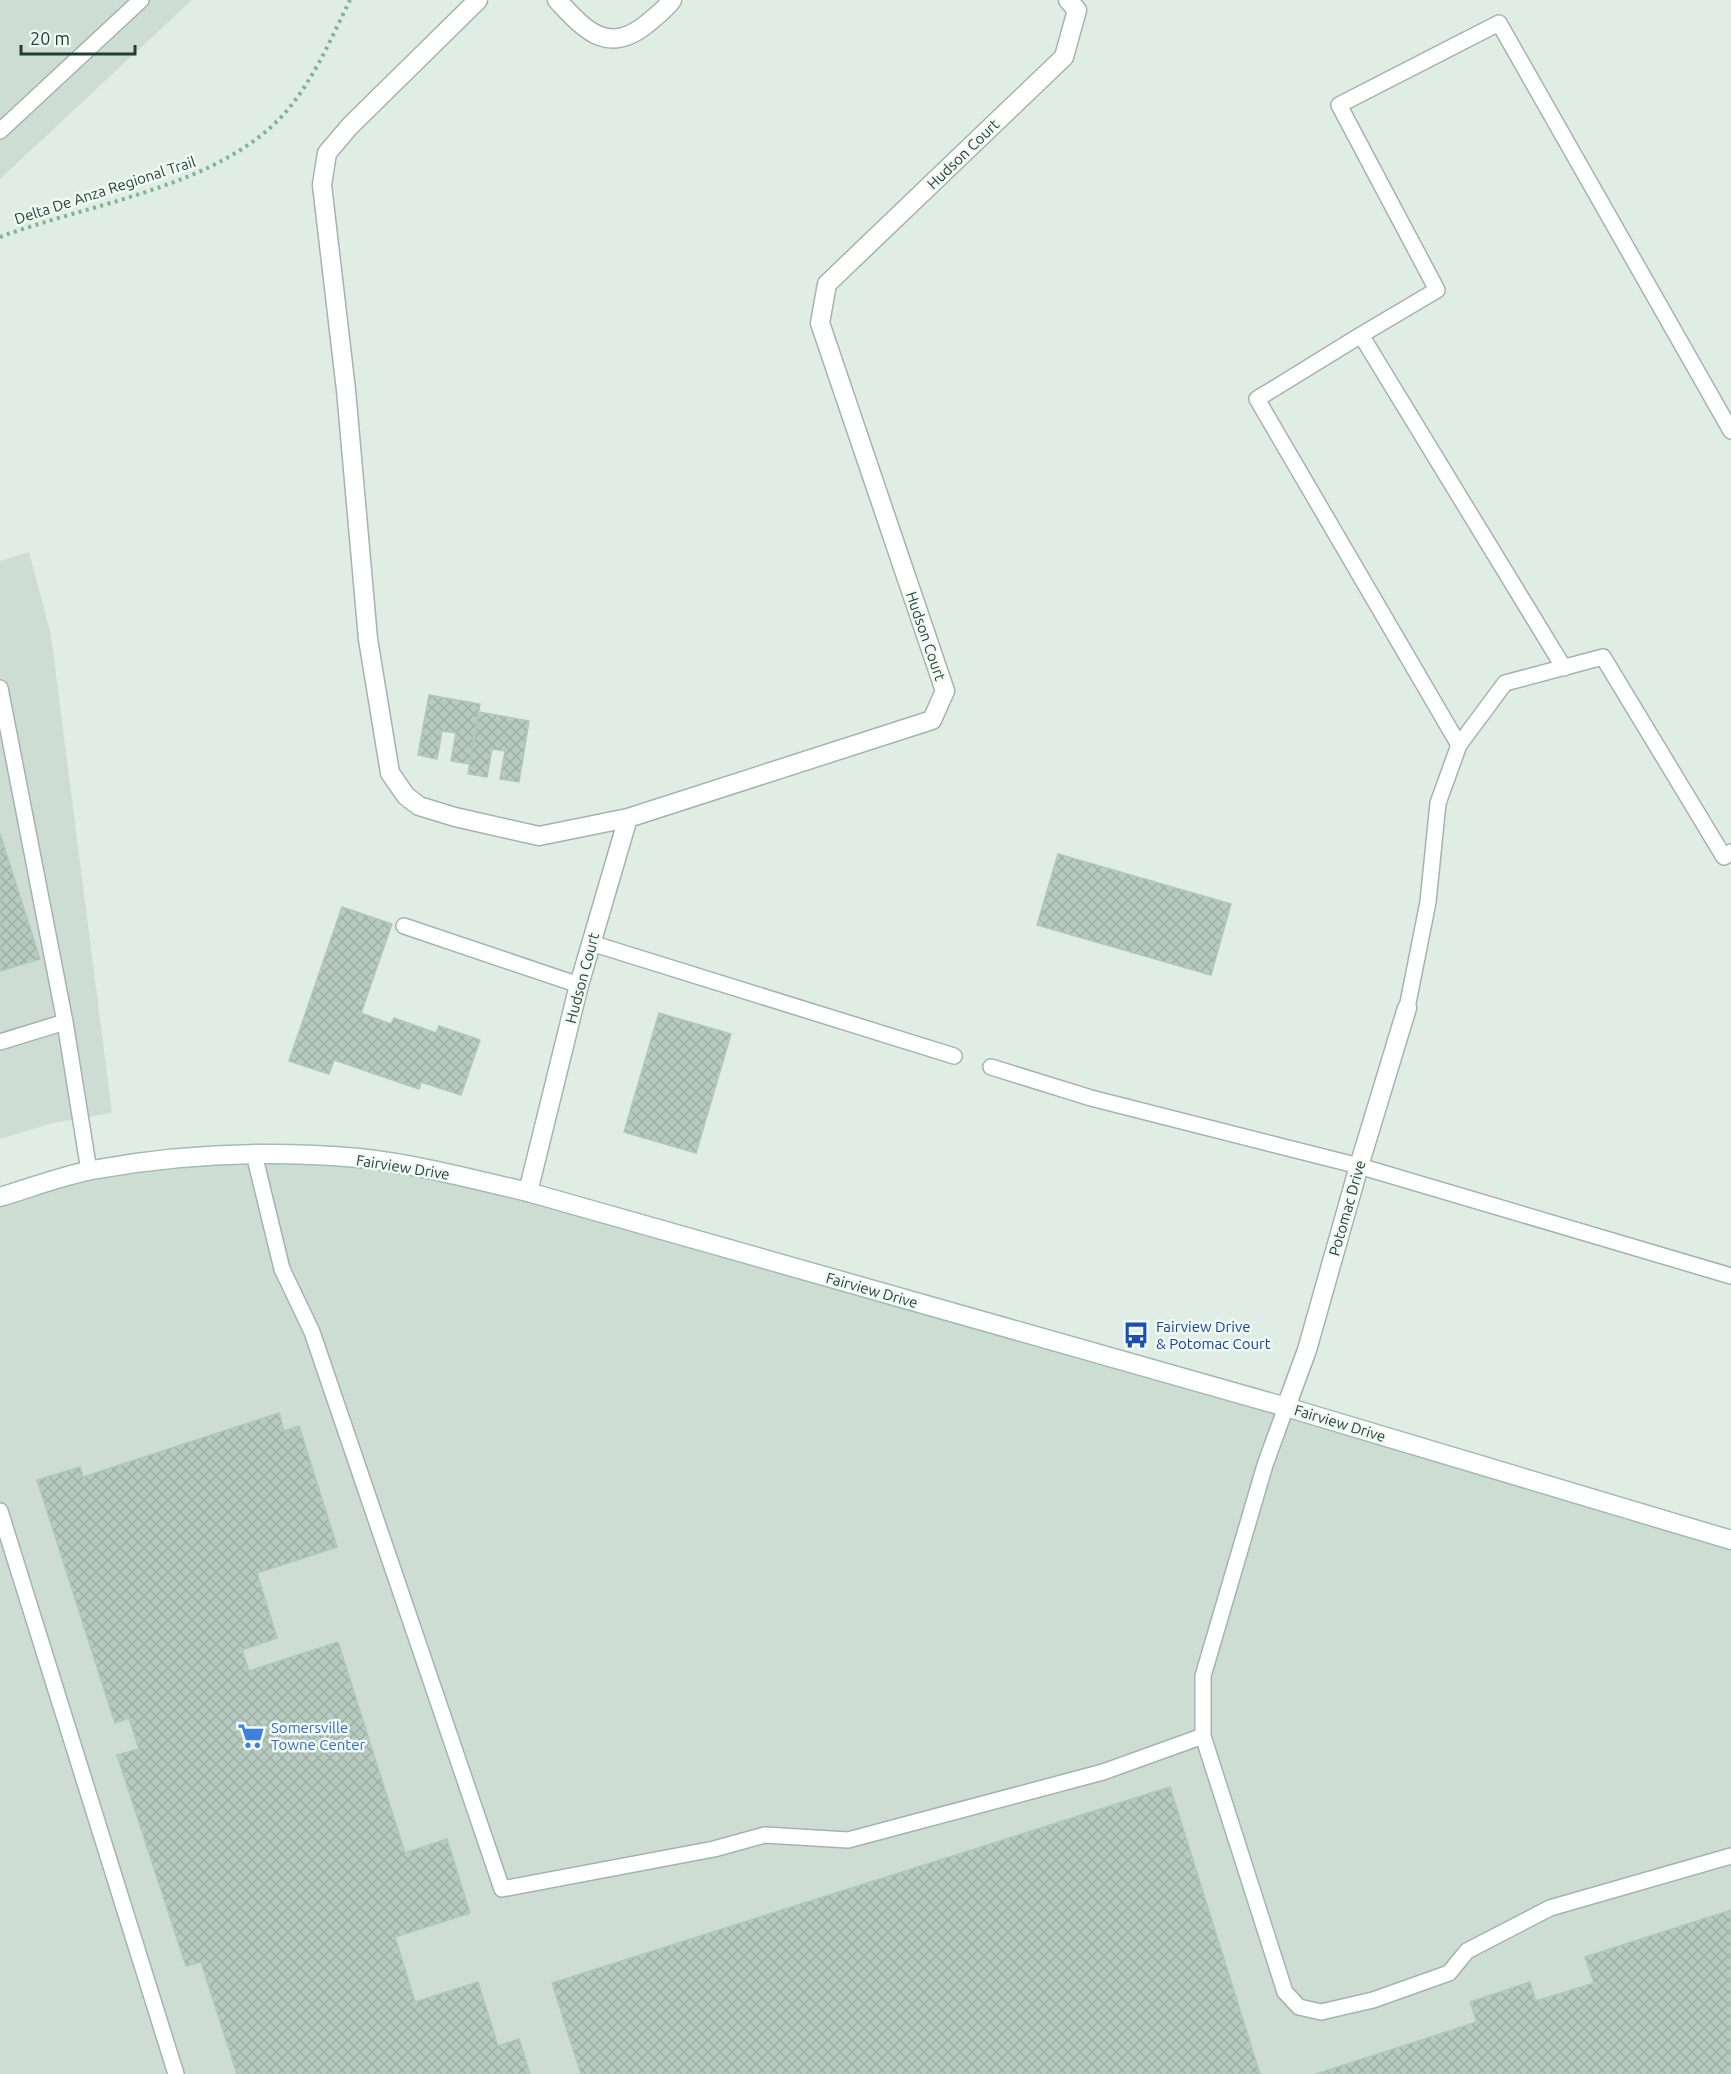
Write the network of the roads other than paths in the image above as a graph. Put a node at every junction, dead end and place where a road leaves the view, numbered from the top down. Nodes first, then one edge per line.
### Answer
1 (141, 0) edge
2 (477, 0) edge
3 (557, 0) edge
4 (672, 0) edge
5 (1068, 0) edge
6 (0, 130) edge
7 (1361, 335) junction
8 (1731, 431) edge
9 (1564, 668) junction
10 (0, 688) edge
11 (1459, 745) junction
12 (628, 818) junction
13 (1731, 852) edge
14 (404, 926) dead end
15 (591, 943) junction
16 (579, 985) junction
17 (1407, 1008) joint
18 (65, 1022) junction
19 (0, 1042) edge
20 (954, 1056) dead end
21 (991, 1067) dead end
22 (254, 1154) junction
23 (1359, 1166) junction
24 (89, 1171) junction
25 (528, 1192) junction
26 (0, 1197) edge
27 (1731, 1276) edge
28 (1286, 1407) junction
29 (0, 1511) edge
30 (1731, 1540) edge
31 (1203, 1736) junction
32 (1731, 1856) edge
33 (176, 2074) edge

1 - 6 lane
2 - 12 street
3 - 4 street
5 - 12 street, Hudson Court
7 - 8 lane
7 - 9 lane
7 - 11 lane
9 - 11 lane
9 - 13 lane
10 - 18 lane
11 - 17 lane
12 - 15 street, Hudson Court
14 - 16 lane
15 - 16 street, Hudson Court
15 - 20 lane
16 - 25 street, Hudson Court
17 - 23 street, Potomac Drive
18 - 19 lane
18 - 24 lane
21 - 23 lane
22 - 24 street, Fairview Drive
22 - 25 street, Fairview Drive
22 - 31 lane
23 - 27 lane
23 - 28 street, Potomac Drive
24 - 26 street, Fairview Drive
25 - 28 street, Fairview Drive
28 - 30 street, Fairview Drive
28 - 31 lane
29 - 33 lane
31 - 32 lane

